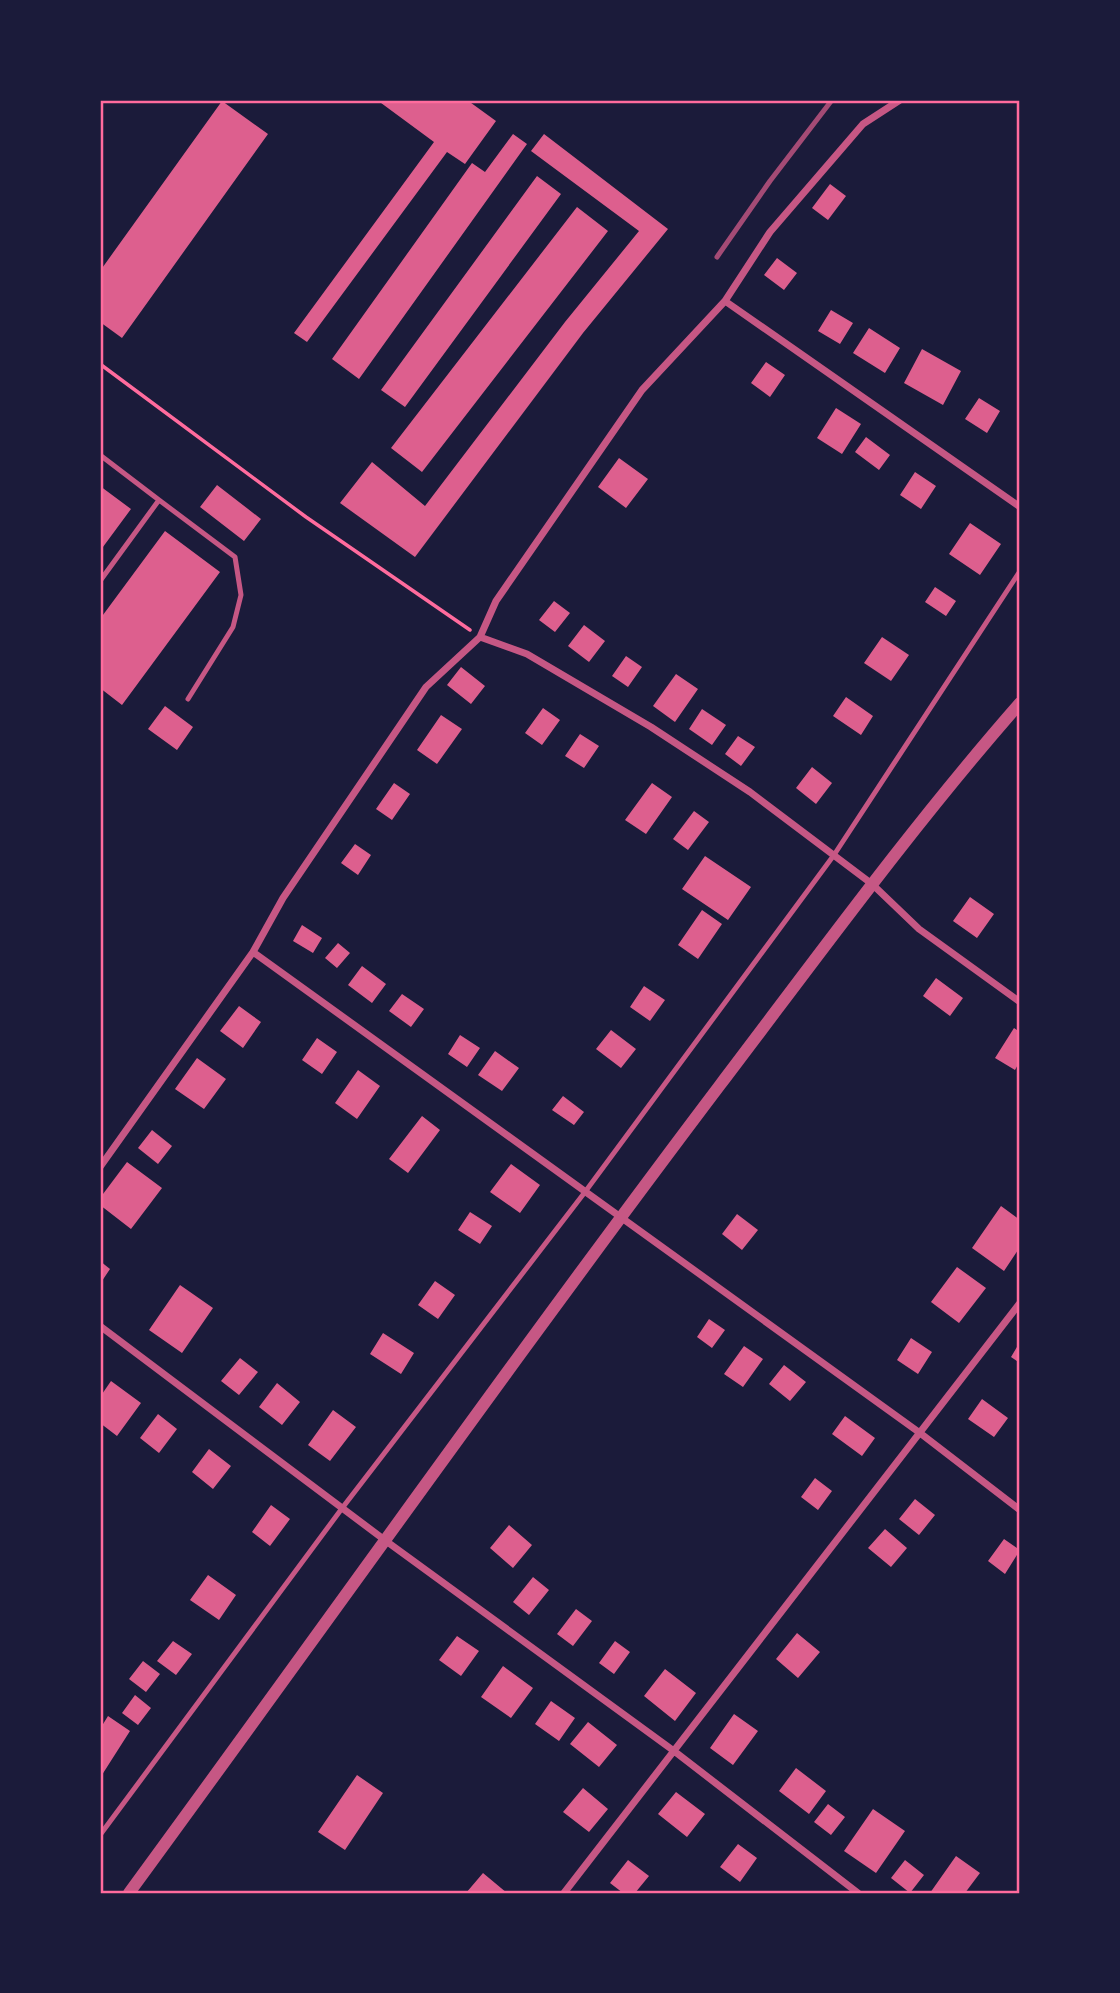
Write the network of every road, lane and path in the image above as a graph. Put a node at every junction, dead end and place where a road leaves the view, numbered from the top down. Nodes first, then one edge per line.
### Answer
1 (900, 100) edge
2 (724, 301) junction
3 (100, 364) edge
4 (100, 455) edge
5 (159, 500) junction
6 (1020, 507) edge
7 (1020, 571) edge
8 (100, 581) edge
9 (480, 637) junction
10 (188, 699) dead end
11 (1020, 704) edge
12 (834, 855) junction
13 (872, 884) junction
14 (253, 952) junction
15 (1020, 1002) edge
16 (100, 1167) edge
17 (585, 1192) junction
18 (620, 1218) junction
19 (1020, 1303) edge
20 (100, 1326) edge
21 (919, 1433) junction
22 (343, 1507) junction
23 (1020, 1510) edge
24 (386, 1541) junction
25 (674, 1751) junction
26 (100, 1835) edge
27 (129, 1893) edge
28 (564, 1893) edge
29 (858, 1893) edge

1 - 2 street
2 - 6 street
2 - 9 street
3 - 9 path
4 - 5 lane
5 - 8 lane
5 - 10 lane
7 - 12 lane
9 - 12 street
9 - 14 street
11 - 13 street
12 - 13 street
12 - 17 lane
13 - 15 street
13 - 18 street
14 - 16 street
14 - 17 street
17 - 18 street
17 - 22 lane
18 - 21 street
18 - 24 street
19 - 21 street
20 - 22 street
21 - 23 street
21 - 25 street
22 - 24 street
22 - 26 lane
24 - 25 street
24 - 27 street
25 - 28 street
25 - 29 street

